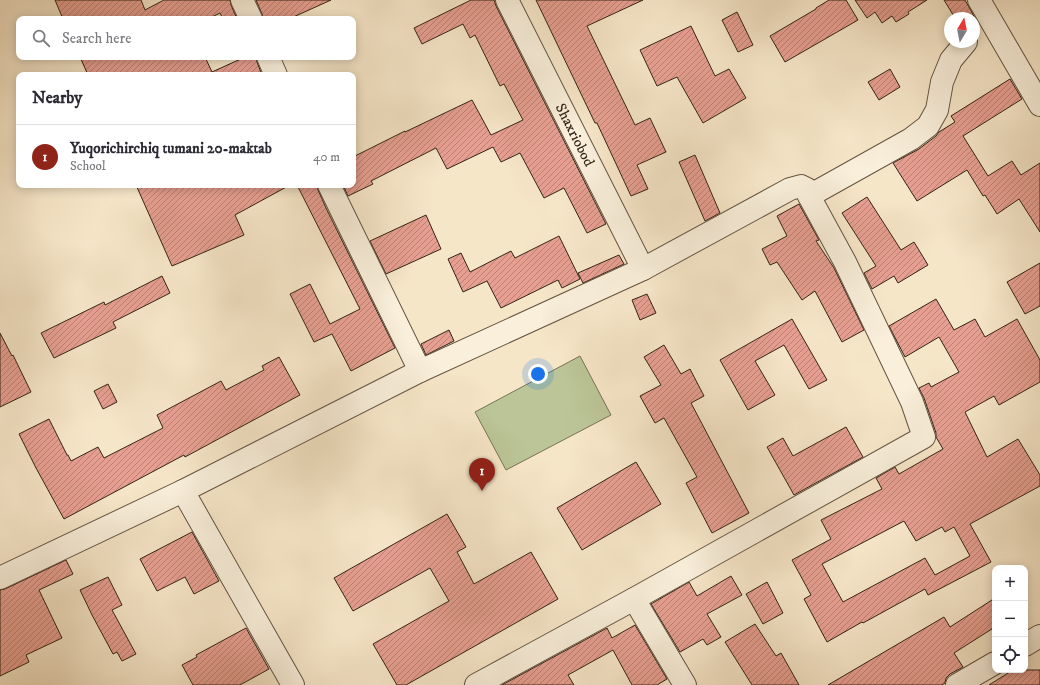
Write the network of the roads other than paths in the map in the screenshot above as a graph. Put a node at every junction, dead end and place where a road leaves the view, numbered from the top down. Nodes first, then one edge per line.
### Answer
1 (242, 0) edge
2 (507, 0) edge
3 (982, 12) edge
4 (250, 16) edge
5 (961, 48) edge
6 (269, 60) edge
7 (275, 72) edge
8 (1040, 105) edge
9 (330, 188) edge
10 (809, 196) junction
11 (644, 270) junction
12 (420, 371) junction
13 (183, 491) junction
14 (0, 578) edge
15 (634, 599) junction
16 (1040, 636) edge
17 (1028, 643) edge
18 (992, 664) edge
19 (293, 685) edge
20 (476, 685) edge
21 (685, 685) edge
22 (957, 685) edge

1 - 4 street
2 - 11 street, Shaxriobod
3 - 8 street
5 - 10 street
6 - 7 street
9 - 12 street
10 - 11 street
10 - 15 street
11 - 12 street
12 - 13 street
13 - 14 street
13 - 19 street
15 - 20 street
15 - 21 street
16 - 17 street
18 - 22 street

